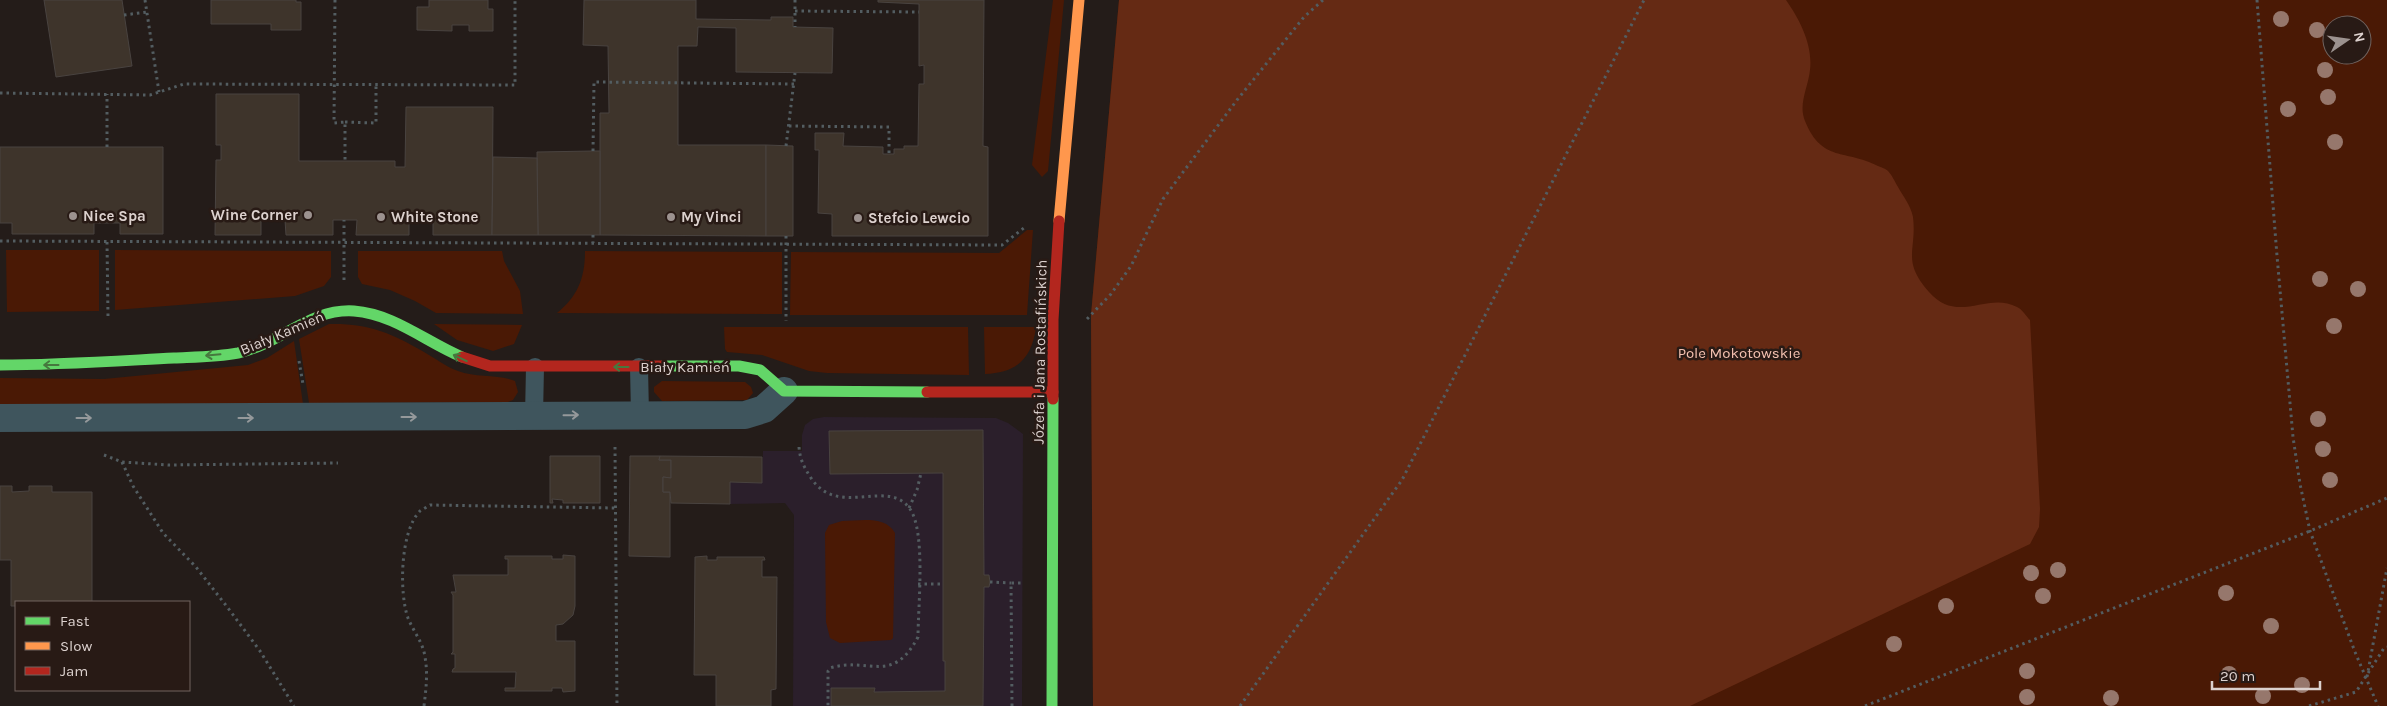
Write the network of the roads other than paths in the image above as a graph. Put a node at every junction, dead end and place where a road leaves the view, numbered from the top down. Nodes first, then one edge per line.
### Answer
1 (1079, 0) edge
2 (0, 365) edge
3 (535, 367) junction
4 (639, 367) junction
5 (784, 391) junction
6 (1053, 392) junction
7 (640, 415) junction
8 (534, 416) junction
9 (0, 418) edge
10 (1052, 706) edge

1 - 6 street, Józefa i Jana Rostafińskich
3 -> 2 street, Biały Kamień
4 -> 3 street, Biały Kamień
3 - 8 lane
4 - 5 street, Biały Kamień
4 - 7 lane
5 - 6 street
5 - 7 street
6 - 10 street, Józefa i Jana Rostafińskich
8 -> 7 street
9 -> 8 street

